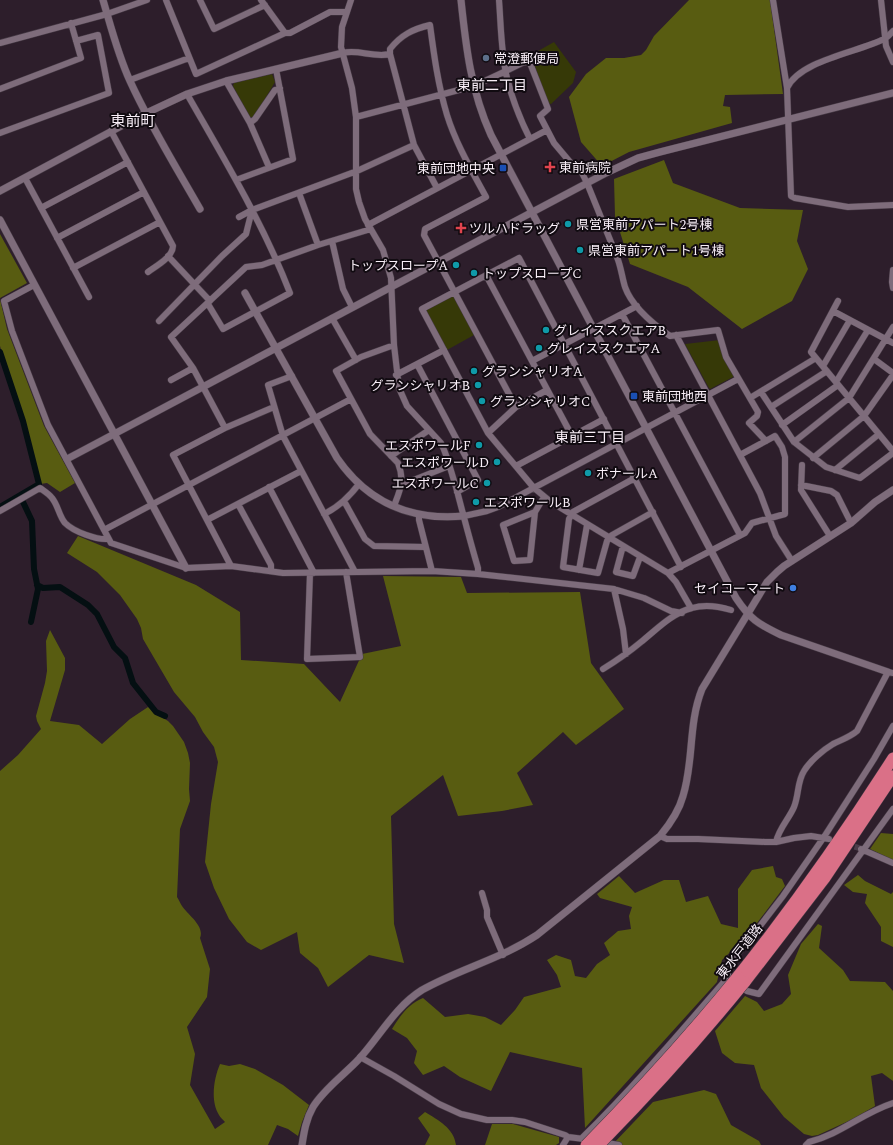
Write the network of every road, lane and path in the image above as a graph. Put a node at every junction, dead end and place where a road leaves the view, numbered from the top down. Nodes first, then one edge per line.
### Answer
1 (104, 0) edge
2 (147, 0) edge
3 (166, 0) edge
4 (200, 0) edge
5 (351, 0) edge
6 (461, 0) edge
7 (499, 0) edge
8 (773, 0) edge
9 (881, 0) edge
10 (263, 3) edge
11 (347, 12) junction
12 (107, 14) junction
13 (71, 23) junction
14 (893, 31) edge
15 (285, 33) junction
16 (885, 39) junction
17 (76, 41) junction
18 (0, 43) edge
19 (343, 54) junction
20 (390, 54) junction
21 (189, 58) junction
22 (893, 62) edge
23 (276, 69) junction
24 (506, 71) junction
25 (130, 80) junction
26 (226, 81) junction
27 (474, 86) junction
28 (280, 88) junction
29 (787, 88) junction
30 (0, 89) edge
31 (893, 93) edge
32 (187, 94) junction
33 (442, 94) junction
34 (404, 104) junction
35 (146, 113) junction
36 (356, 117) junction
37 (788, 121) junction
38 (250, 123) junction
39 (547, 130) junction
40 (111, 131) junction
41 (0, 132) edge
42 (530, 139) junction
43 (414, 145) junction
44 (501, 154) junction
45 (128, 162) junction
46 (269, 167) junction
47 (471, 170) junction
48 (357, 171) junction
49 (25, 178) junction
50 (236, 180) junction
51 (587, 183) junction
52 (437, 188) junction
53 (0, 191) edge
54 (144, 192) junction
55 (300, 193) junction
56 (893, 205) edge
57 (41, 208) junction
58 (200, 209) dead end
59 (252, 210) junction
60 (531, 212) junction
61 (239, 217) dead end
62 (0, 220) edge
63 (160, 222) junction
64 (369, 227) junction
65 (57, 238) junction
66 (332, 241) junction
67 (318, 245) junction
68 (168, 256) junction
69 (277, 260) junction
70 (439, 262) junction
71 (73, 268) junction
72 (893, 270) edge
73 (148, 272) dead end
74 (486, 275) junction
75 (34, 285) junction
76 (195, 285) junction
77 (392, 286) junction
78 (893, 288) edge
79 (454, 291) junction
80 (246, 293) dead end
81 (89, 297) dead end
82 (838, 301) dead end
83 (209, 302) junction
84 (637, 306) junction
85 (352, 307) junction
86 (833, 311) junction
87 (256, 312) junction
88 (622, 314) junction
89 (332, 318) junction
90 (850, 320) junction
91 (159, 321) dead end
92 (893, 327) edge
93 (593, 329) junction
94 (868, 330) junction
95 (676, 335) junction
96 (886, 340) junction
97 (893, 343) edge
98 (564, 344) junction
99 (394, 345) junction
100 (276, 348) junction
101 (444, 350) junction
102 (816, 358) junction
103 (874, 359) junction
104 (356, 360) junction
105 (532, 361) junction
106 (418, 364) junction
107 (193, 368) junction
108 (825, 369) junction
109 (893, 374) edge
110 (396, 375) junction
111 (292, 376) junction
112 (738, 379) junction
113 (171, 380) dead end
114 (837, 384) junction
115 (203, 386) junction
116 (547, 390) junction
117 (761, 392) junction
118 (709, 395) junction
119 (750, 398) junction
120 (849, 398) junction
121 (351, 399) junction
122 (274, 407) junction
123 (771, 407) junction
124 (516, 408) junction
125 (675, 413) junction
126 (864, 416) junction
127 (315, 418) junction
128 (604, 419) junction
129 (782, 425) junction
130 (225, 428) junction
131 (646, 429) junction
132 (429, 430) junction
133 (488, 433) junction
134 (114, 434) junction
135 (879, 434) junction
136 (283, 436) junction
137 (572, 436) junction
138 (766, 441) junction
139 (794, 442) junction
140 (617, 444) junction
141 (893, 452) edge
142 (740, 455) junction
143 (391, 456) junction
144 (813, 458) junction
145 (67, 460) junction
146 (802, 465) dead end
147 (449, 466) junction
148 (516, 466) junction
149 (835, 470) junction
150 (300, 471) junction
151 (635, 478) junction
152 (402, 483) junction
153 (359, 484) junction
154 (801, 485) junction
155 (189, 486) junction
156 (269, 488) junction
157 (534, 488) junction
158 (893, 490) edge
159 (457, 492) junction
160 (544, 497) junction
161 (344, 501) junction
162 (238, 504) junction
163 (152, 505) junction
164 (394, 506) junction
165 (0, 511) edge
166 (535, 512) junction
167 (653, 512) junction
168 (324, 514) junction
169 (420, 515) junction
170 (571, 515) junction
171 (464, 516) junction
172 (770, 518) junction
173 (208, 520) junction
174 (851, 523) junction
175 (587, 525) junction
176 (104, 530) junction
177 (740, 535) junction
178 (830, 536) junction
179 (609, 538) junction
180 (108, 539) junction
181 (622, 546) junction
182 (425, 547) junction
183 (711, 551) junction
184 (640, 557) junction
185 (792, 561) junction
186 (231, 566) junction
187 (681, 567) junction
188 (186, 568) junction
189 (271, 570) junction
190 (578, 570) junction
191 (346, 572) junction
192 (355, 572) junction
193 (432, 572) junction
194 (312, 573) junction
195 (478, 574) junction
196 (668, 574) junction
197 (614, 589) junction
198 (692, 608) junction
199 (731, 610) dead end
200 (682, 612) junction
201 (748, 614) junction
202 (626, 654) junction
203 (603, 669) dead end
204 (890, 673) edge
205 (893, 726) edge
206 (893, 758) edge
207 (893, 776) edge
208 (893, 809) edge
209 (660, 836) junction
210 (826, 838) junction
211 (776, 842) junction
212 (861, 849) junction
213 (893, 863) edge
214 (482, 893) dead end
215 (503, 955) junction
216 (737, 978) junction
217 (360, 1057) junction
218 (893, 1103) edge
219 (568, 1137) junction
220 (584, 1142) edge
221 (302, 1145) edge
222 (563, 1145) edge
223 (599, 1145) edge
224 (619, 1145) edge
225 (806, 1145) edge

1 - 12 street
2 - 12 street
3 - 21 street
4 - 10 street
5 - 11 street
6 - 27 street
7 - 24 street
8 - 29 street
9 - 16 street
10 - 15 street
11 - 15 street
11 - 19 street
12 - 13 street
12 - 25 street
13 - 17 street
13 - 18 street
14 - 16 street
15 - 21 street
16 - 22 street
16 - 29 street
17 - 30 street
17 - 41 street
19 - 20 street
19 - 23 street
19 - 36 street
20 - 33 street
20 - 34 street
21 - 25 street
23 - 26 street
23 - 28 street
24 - 27 street
24 - 39 street
24 - 42 street
25 - 35 street
26 - 32 street
26 - 38 street
27 - 33 street
27 - 44 street
28 - 38 street
28 - 46 street
29 - 37 street
31 - 37 street
32 - 35 street
32 - 50 street
33 - 34 street
33 - 47 street
34 - 36 street
34 - 43 street
35 - 40 street
35 - 58 street
36 - 48 street
37 - 51 street
37 - 56 street
38 - 46 street
39 - 42 street
39 - 51 street
40 - 45 street
40 - 49 street
42 - 44 street
43 - 48 street
43 - 52 street
44 - 47 street
44 - 60 street
45 - 54 street
45 - 57 street
46 - 50 street
47 - 52 street
47 - 70 street
48 - 55 street
48 - 64 street
49 - 53 street
49 - 57 street
50 - 59 street
51 - 60 street
51 - 84 street
52 - 64 street
54 - 63 street
54 - 65 street
55 - 59 street
55 - 67 street
57 - 65 street
59 - 61 street
59 - 69 street
59 - 76 street
60 - 70 street
60 - 93 street
62 - 75 street
63 - 68 street
63 - 71 street
64 - 66 street
64 - 77 street
65 - 71 street
66 - 67 street
66 - 85 street
67 - 69 street
68 - 73 street
68 - 76 street
69 - 83 street
69 - 87 street
70 - 77 street
70 - 79 street
71 - 81 street
72 - 78 street
74 - 79 street
74 - 98 street
74 - 105 street
75 - 134 street
75 - 145 street
76 - 83 street
76 - 91 street
77 - 85 street
77 - 99 street
79 - 101 street
79 - 124 street
80 - 87 street
82 - 86 street
83 - 87 street
83 - 107 street
84 - 88 street
84 - 95 street
85 - 89 street
86 - 90 street
86 - 102 street
87 - 100 street
88 - 93 street
88 - 125 street
89 - 100 street
89 - 104 street
90 - 94 street
90 - 108 street
92 - 96 street
93 - 98 street
93 - 131 street
94 - 96 street
94 - 114 street
95 - 112 street
95 - 118 street
96 - 97 street
96 - 103 street
98 - 105 street
98 - 128 street
99 - 104 street
99 - 110 street
100 - 111 street
100 - 115 street
101 - 106 street
101 - 133 street
102 - 108 street
102 - 117 street
103 - 109 street
103 - 120 street
104 - 121 street
105 - 116 street
106 - 110 street
106 - 159 street
107 - 113 street
107 - 115 street
108 - 114 street
108 - 123 street
109 - 126 street
110 - 132 street
111 - 122 street
111 - 127 street
112 - 118 street
112 - 119 street
114 - 120 street
114 - 129 street
115 - 130 street
115 - 134 street
116 - 124 street
116 - 137 street
117 - 119 street
117 - 123 street
118 - 125 street
118 - 142 street
119 - 138 street
120 - 126 street
120 - 139 street
121 - 127 street
121 - 143 street
122 - 130 street
122 - 136 street
123 - 129 street
124 - 133 street
125 - 131 street
125 - 177 street
126 - 135 street
126 - 144 street
127 - 136 street
127 - 153 street
128 - 137 street
128 - 140 street
129 - 139 street
130 - 155 street
131 - 140 street
131 - 183 street
132 - 143 street
132 - 147 street
133 - 148 street
134 - 145 street
134 - 163 street
135 - 141 street
135 - 149 street
136 - 150 street
136 - 155 street
137 - 148 street
138 - 142 street
138 - 172 street
139 - 144 street
140 - 151 street
140 - 157 street
141 - 149 street
142 - 172 street
143 - 152 street
144 - 149 street
145 - 176 street
146 - 154 street
147 - 152 street
147 - 159 street
148 - 157 street
150 - 156 street
150 - 168 street
151 - 167 street
151 - 170 street
152 - 164 street
153 - 161 street
153 - 164 street
154 - 174 street
154 - 178 street
155 - 163 street
155 - 173 street
156 - 162 street
156 - 194 street
157 - 160 street
157 - 171 street
158 - 174 street
159 - 171 street
160 - 166 street
160 - 170 street
161 - 168 street
161 - 182 street
162 - 173 street
162 - 189 street
163 - 176 street
163 - 188 street
164 - 169 street
165 - 180 street
166 - 166 street
167 - 179 street
167 - 187 street
168 - 192 street
169 - 171 street
169 - 182 street
170 - 175 street
170 - 190 street
171 - 195 street
172 - 177 street
172 - 185 street
173 - 186 street
174 - 178 street
175 - 179 street
175 - 190 street
176 - 180 street
177 - 183 street
178 - 185 street
179 - 181 street
179 - 190 street
180 - 188 street
181 - 184 street
181 - 184 street
182 - 193 street
183 - 187 street
183 - 201 street
184 - 196 street
185 - 201 street
186 - 188 street
186 - 189 street
187 - 196 street
189 - 194 street
191 - 192 street
191 - 194 street
191 - 194 street
192 - 193 street
193 - 195 street
195 - 197 street
196 - 198 street
197 - 200 street
197 - 202 street
198 - 199 street
198 - 200 street
200 - 202 street
201 - 204 street
201 - 209 street
202 - 203 street
204 - 211 street
205 - 210 street
206 - 216 highway, 東水戸道路
207 - 216 highway, 東水戸道路
208 - 212 street
209 - 211 street
209 - 215 street
210 - 211 street
210 - 216 street
212 - 213 street
212 - 216 street
214 - 215 street
215 - 217 street
216 - 220 highway, 東水戸道路, bridge
216 - 223 highway, 東水戸道路, bridge
217 - 219 street
217 - 221 street
218 - 225 street
219 - 220 street
219 - 222 street
220 - 224 street

